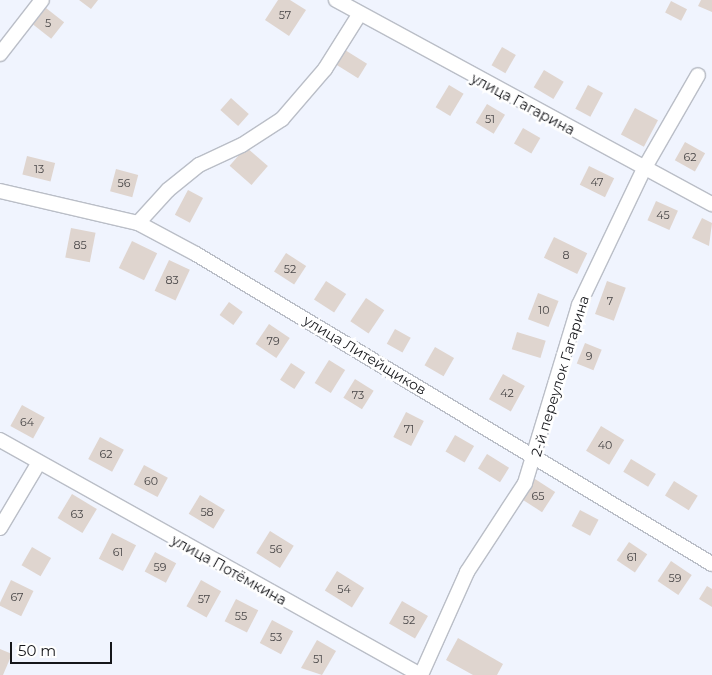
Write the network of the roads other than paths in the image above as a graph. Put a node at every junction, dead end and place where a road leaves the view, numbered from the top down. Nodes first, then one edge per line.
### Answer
1 (42, 0) edge
2 (336, 0) edge
3 (359, 15) junction
4 (0, 54) edge
5 (698, 75) dead end
6 (644, 169) junction
7 (0, 191) edge
8 (712, 204) edge
9 (138, 223) junction
10 (0, 440) edge
11 (536, 458) junction
12 (38, 464) junction
13 (0, 528) edge
14 (712, 564) edge
15 (421, 675) edge

1 - 4 street
2 - 3 street, улица Гагарина
3 - 6 street, улица Гагарина
3 - 9 street
5 - 6 street, 2-й переулок Гагарина
6 - 8 street, улица Гагарина
6 - 11 street, 2-й переулок Гагарина
7 - 9 street, улица Литейщиков
9 - 11 street, улица Литейщиков
10 - 12 street, улица Потёмкина
11 - 14 street, улица Литейщиков
11 - 15 street, 2-й переулок Гагарина
12 - 13 street
12 - 15 street, улица Потёмкина

